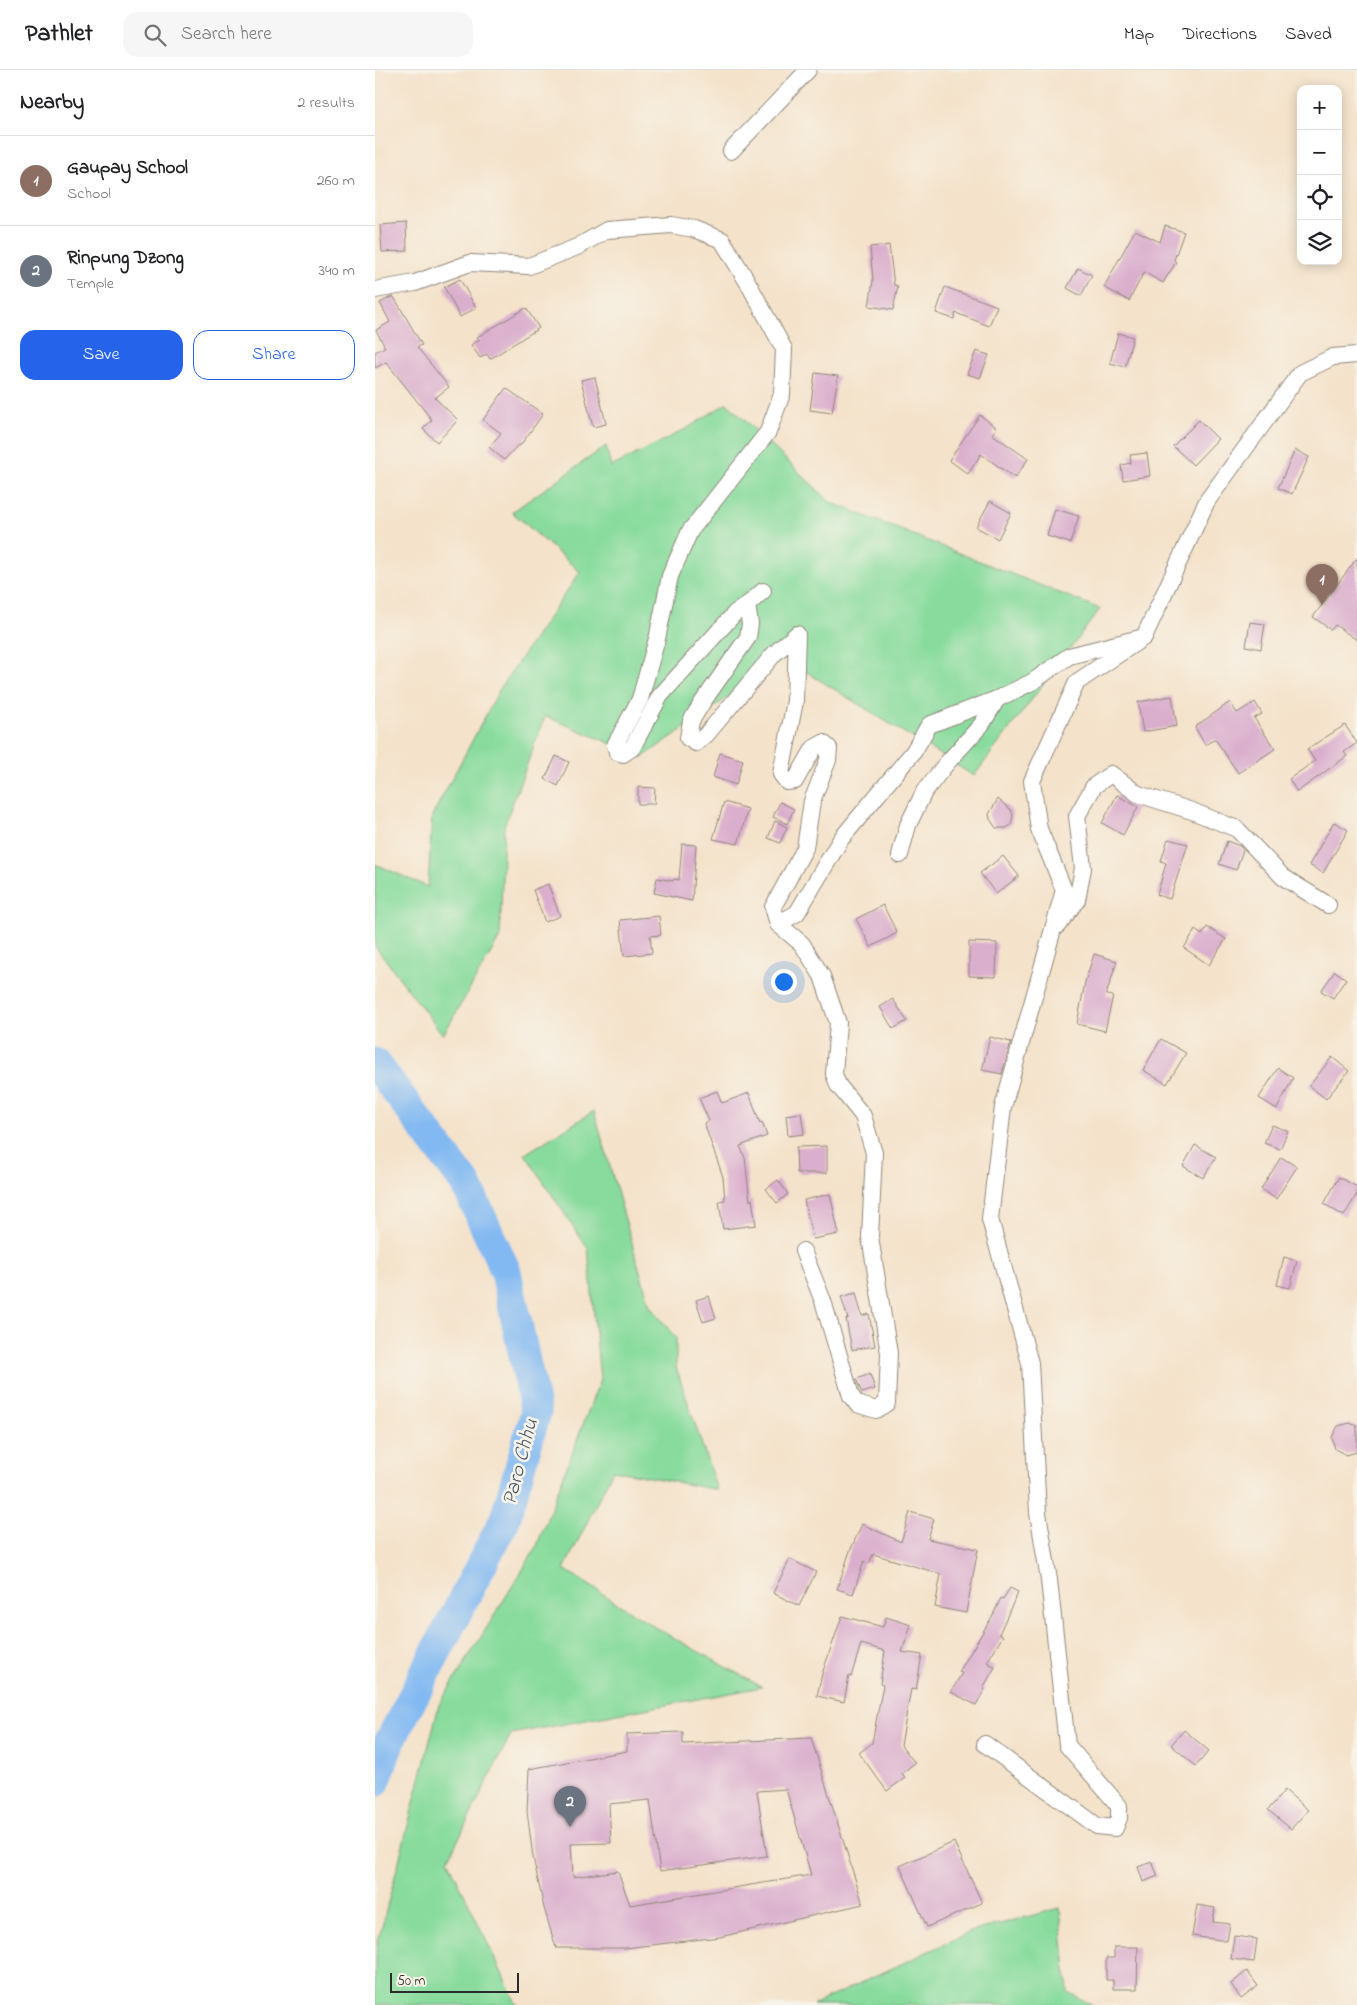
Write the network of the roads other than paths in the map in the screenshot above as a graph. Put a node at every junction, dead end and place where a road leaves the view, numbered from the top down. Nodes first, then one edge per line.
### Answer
1 (808, 70) edge
2 (731, 151) dead end
3 (375, 290) edge
4 (1357, 355) edge
5 (763, 591) dead end
6 (747, 605) junction
7 (1144, 637) junction
8 (997, 698) junction
9 (900, 855) dead end
10 (1329, 905) dead end
11 (777, 924) junction
12 (1049, 941) junction
13 (803, 1251) dead end
14 (985, 1744) dead end

1 - 2 street
3 - 6 street
4 - 7 street
5 - 6 street
6 - 11 street
7 - 8 street
7 - 12 street
8 - 9 street
8 - 11 street
10 - 12 street
11 - 13 street
12 - 14 street

